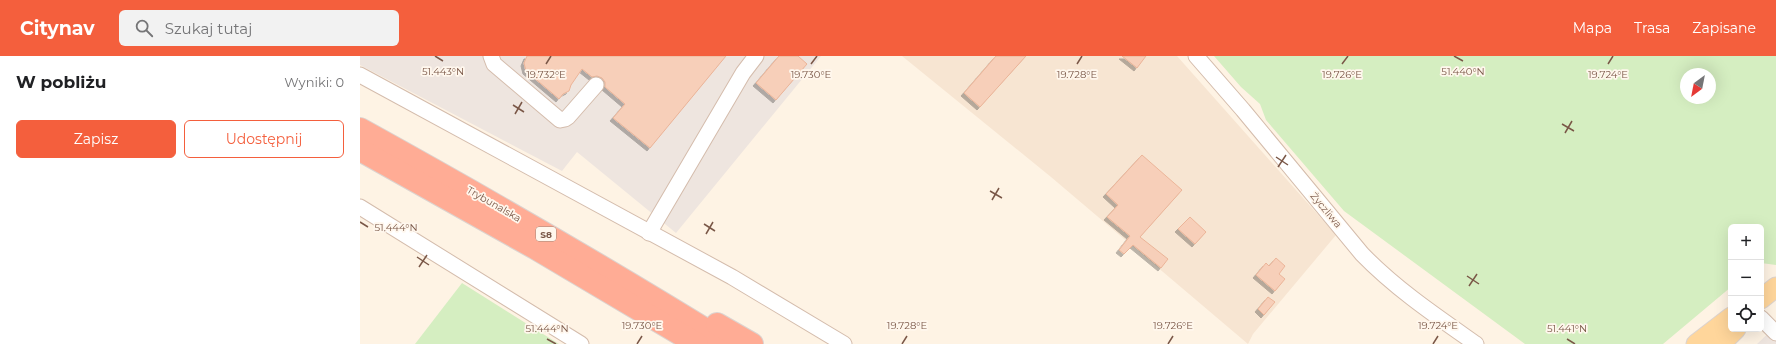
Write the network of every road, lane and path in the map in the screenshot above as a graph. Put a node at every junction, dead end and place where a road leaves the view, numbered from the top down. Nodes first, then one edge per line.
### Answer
1 (491, 56) edge
2 (756, 56) edge
3 (1196, 56) edge
4 (360, 75) edge
5 (596, 85) dead end
6 (360, 130) edge
7 (360, 150) edge
8 (360, 207) edge
9 (649, 233) junction
10 (640, 289) junction
11 (1728, 319) edge
12 (1764, 321) edge
13 (1733, 332) edge
14 (1776, 333) edge
15 (1467, 342) edge
16 (581, 344) edge
17 (697, 344) edge
18 (729, 344) edge
19 (752, 344) edge
20 (844, 344) edge
21 (1696, 344) edge
22 (1721, 344) edge

1 - 5 street
2 - 9 street
3 - 15 street, Życzliwa
4 - 9 street
6 - 10 highway, Trybunalska / S8
7 - 17 highway, Trybunalska / S8
8 - 16 street
9 - 20 street
10 - 18 highway, Trybunalska / S8
10 - 19 highway
11 - 21 main road
12 - 14 street
13 - 22 main road

